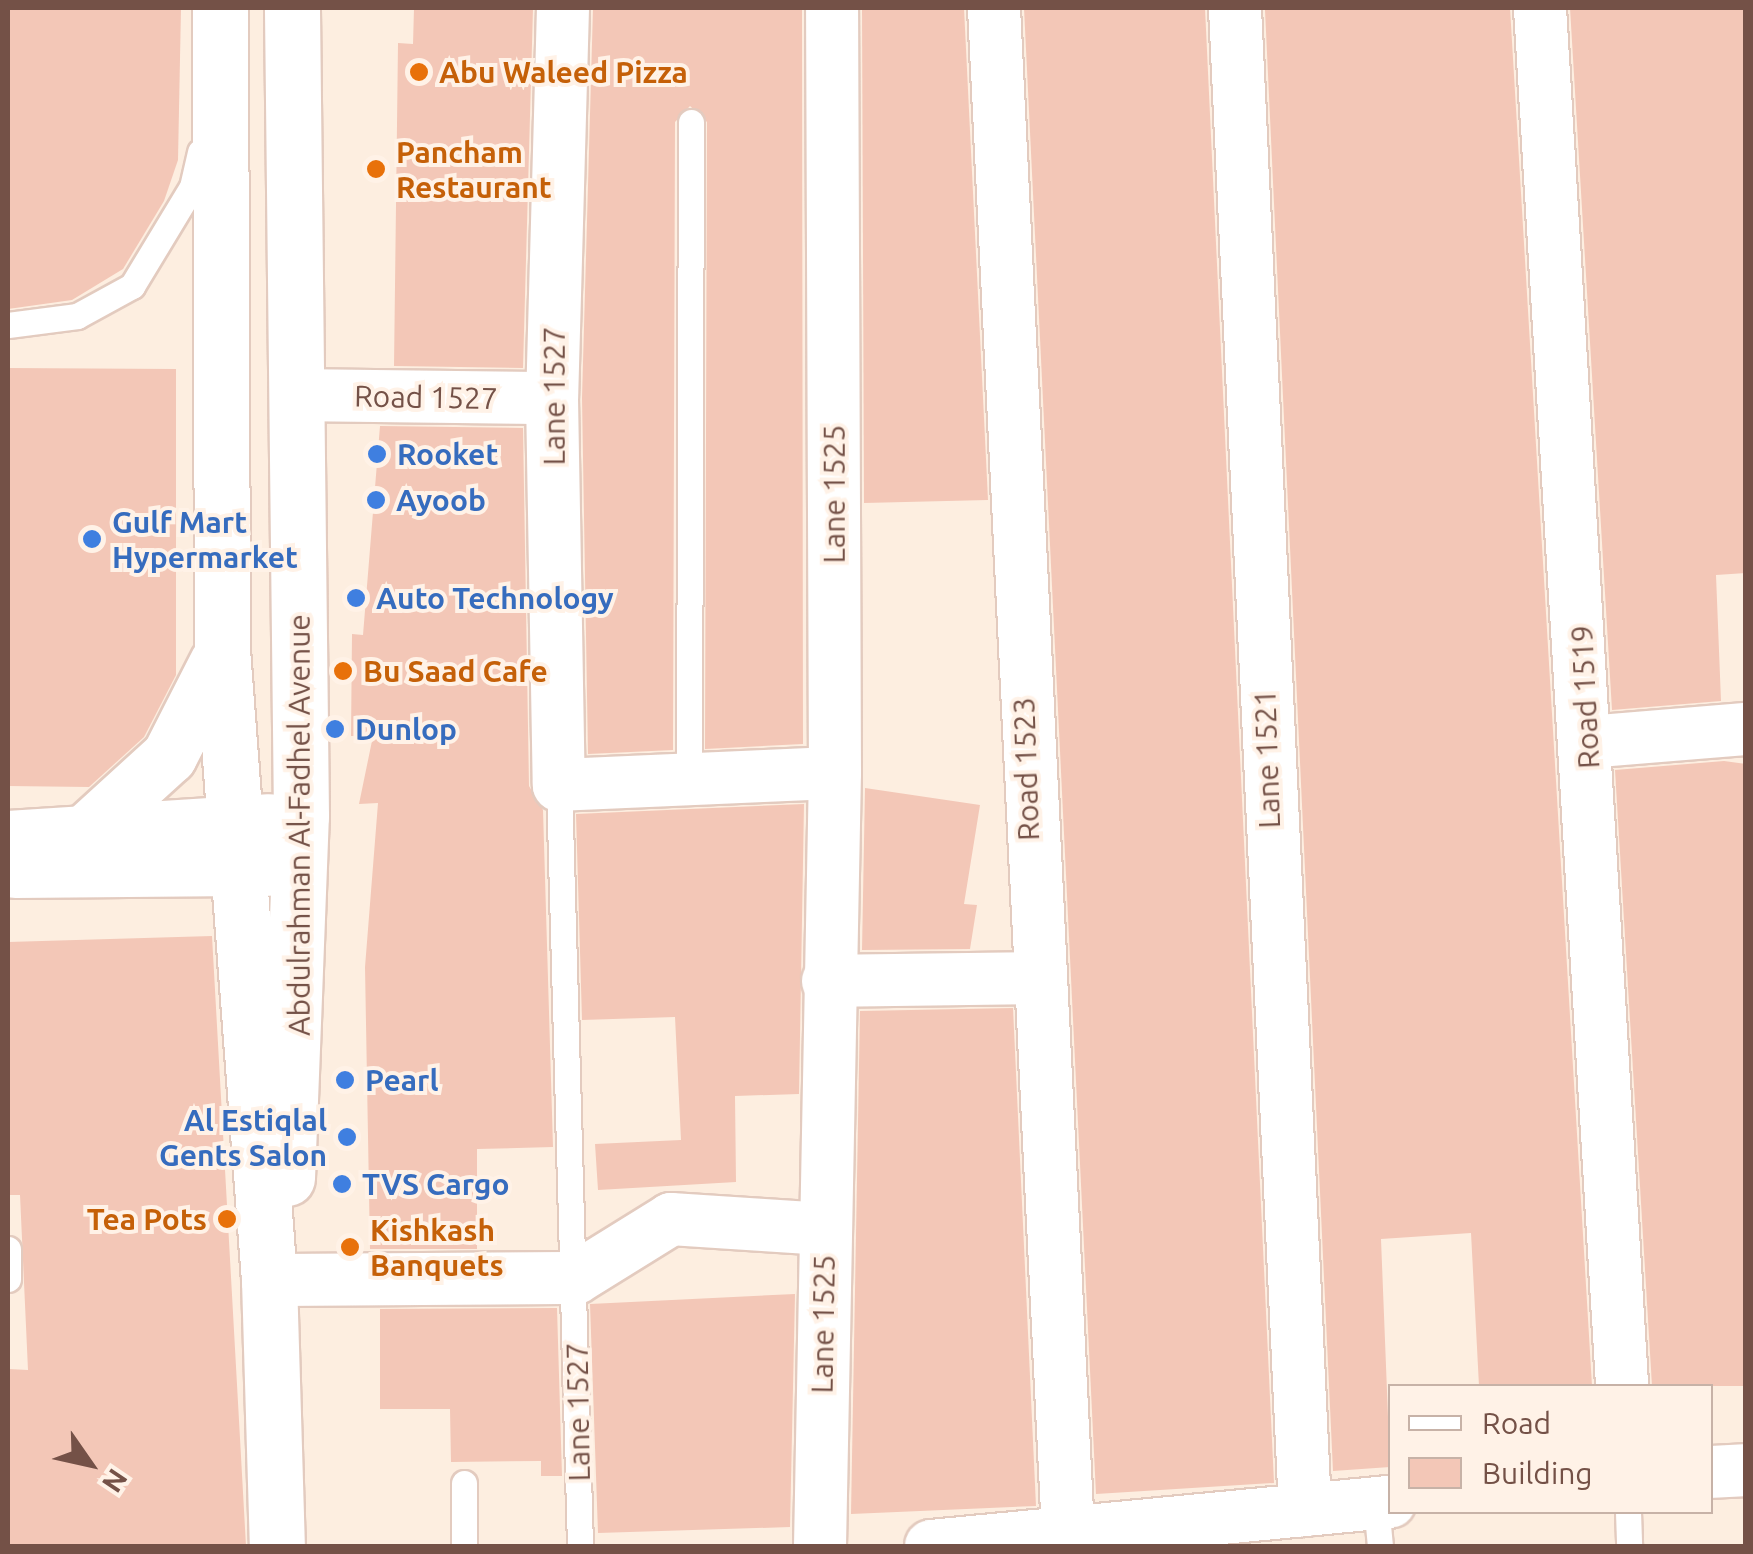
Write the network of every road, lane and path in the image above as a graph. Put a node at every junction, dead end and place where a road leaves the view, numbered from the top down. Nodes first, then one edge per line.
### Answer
1 (220, 8) edge
2 (564, 8) edge
3 (832, 8) edge
4 (994, 8) edge
5 (1236, 8) edge
6 (1540, 8) edge
7 (296, 21) edge
8 (220, 64) junction
9 (691, 122) dead end
10 (8, 325) edge
11 (299, 395) junction
12 (552, 398) junction
13 (222, 650) junction
14 (1746, 729) edge
15 (1587, 742) junction
16 (834, 773) junction
17 (689, 781) junction
18 (559, 785) junction
19 (82, 836) junction
20 (8, 838) edge
21 (300, 842) junction
22 (232, 848) junction
23 (8, 870) edge
24 (1035, 978) junction
25 (828, 980) junction
26 (825, 1229) junction
27 (8, 1249) edge
28 (576, 1278) junction
29 (8, 1279) edge
30 (269, 1280) junction
31 (1622, 1384) edge
32 (1746, 1470) edge
33 (1713, 1472) edge
34 (464, 1483) dead end
35 (1305, 1510) junction
36 (1628, 1514) edge
37 (1382, 1518) edge
38 (1068, 1530) junction
39 (277, 1546) edge
40 (464, 1546) edge
41 (580, 1546) edge
42 (820, 1546) edge
43 (930, 1546) edge
44 (1630, 1546) edge

1 - 8 street, Abdulrahman Al-Fadhel Avenue
2 - 12 street, Lane 1527
3 - 16 street, Lane 1525
4 - 24 street, Road 1523
5 - 35 street, Lane 1521
6 - 15 street, Road 1519
7 - 11 street, Abdulrahman Al-Fadhel Avenue
8 - 10 lane
8 - 13 street, Abdulrahman Al-Fadhel Avenue
9 - 17 lane
11 - 12 street, Road 1527
11 - 21 street, Abdulrahman Al-Fadhel Avenue
12 - 18 street, Lane 1527
13 - 19 street
13 - 22 street, Abdulrahman Al-Fadhel Avenue
14 - 15 street
15 - 31 street, Road 1519
16 - 17 street
16 - 25 street, Lane 1525
17 - 18 street
18 - 28 lane, Lane 1527
19 - 20 street
19 - 22 street
21 - 22 street
21 - 30 street, Abdulrahman Al-Fadhel Avenue
22 - 23 street
22 - 30 street, Abdulrahman Al-Fadhel Avenue
24 - 25 street
24 - 38 street, Road 1523
25 - 26 street, Lane 1525
26 - 28 street
26 - 42 street, Lane 1525
27 - 29 lane
28 - 30 street
28 - 41 lane, Lane 1527
30 - 39 street, Abdulrahman Al-Fadhel Avenue
32 - 33 street
34 - 40 lane
35 - 37 street
35 - 38 street
36 - 44 lane
38 - 43 street

